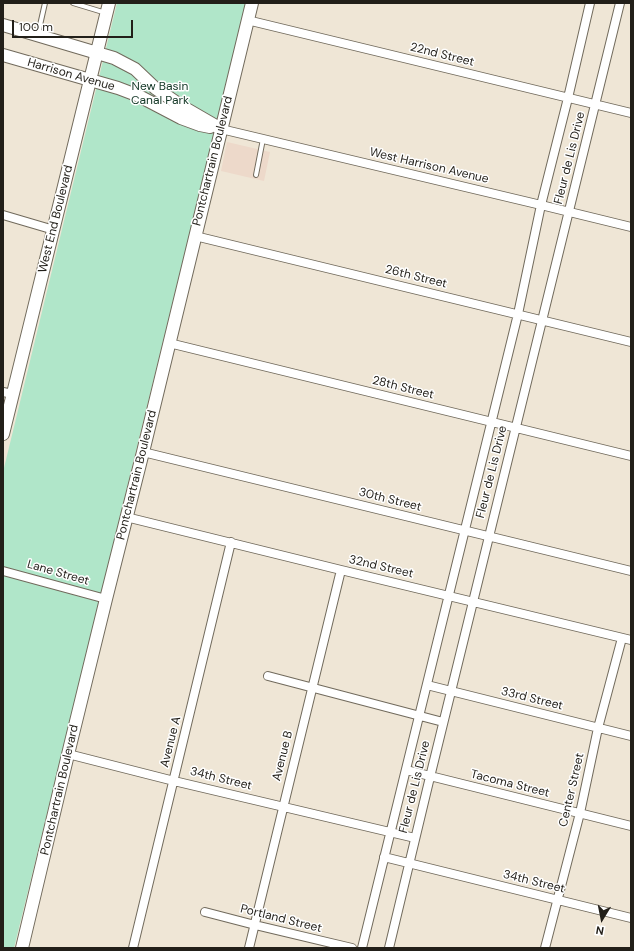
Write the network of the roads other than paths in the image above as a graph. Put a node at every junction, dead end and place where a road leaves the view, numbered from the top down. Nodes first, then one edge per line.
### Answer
1 (45, 3) edge
2 (73, 3) edge
3 (252, 3) edge
4 (590, 3) edge
5 (620, 3) edge
6 (107, 8) edge
7 (247, 20) junction
8 (3, 25) edge
9 (37, 35) junction
10 (96, 52) junction
11 (3, 55) edge
12 (89, 80) junction
13 (568, 98) junction
14 (596, 105) junction
15 (631, 113) edge
16 (221, 129) junction
17 (263, 139) junction
18 (256, 175) dead end
19 (541, 205) junction
20 (568, 212) junction
21 (3, 215) edge
22 (631, 227) edge
23 (54, 230) junction
24 (195, 236) junction
25 (518, 314) junction
26 (542, 320) junction
27 (631, 342) edge
28 (169, 343) junction
29 (8, 393) edge
30 (491, 423) junction
31 (515, 428) junction
32 (3, 434) edge
33 (143, 452) junction
34 (631, 456) edge
35 (126, 517) junction
36 (465, 531) junction
37 (488, 536) junction
38 (231, 542) junction
39 (341, 570) junction
40 (3, 571) edge
41 (631, 571) edge
42 (449, 596) junction
43 (106, 599) junction
44 (473, 601) junction
45 (622, 638) junction
46 (631, 640) edge
47 (268, 676) dead end
48 (427, 685) junction
49 (312, 688) junction
50 (451, 691) junction
51 (420, 715) junction
52 (443, 722) junction
53 (598, 728) junction
54 (631, 736) edge
55 (68, 754) junction
56 (406, 770) junction
57 (430, 777) junction
58 (174, 780) junction
59 (283, 807) junction
60 (580, 813) junction
61 (631, 826) edge
62 (391, 832) junction
63 (415, 838) junction
64 (384, 857) junction
65 (409, 864) junction
66 (557, 900) junction
67 (205, 912) dead end
68 (631, 918) edge
69 (255, 925) junction
70 (22, 948) edge
71 (133, 948) edge
72 (249, 948) edge
73 (352, 948) edge
74 (362, 948) edge
75 (389, 948) edge
76 (545, 948) edge

1 - 9 lane
2 - 6 lane
3 - 7 main road, Pontchartrain Boulevard
4 - 13 street, Fleur de Lis Drive
5 - 14 street, Fleur de Lis Drive
6 - 10 main road, West End Boulevard
7 - 13 street, 22nd Street
7 - 16 main road, Pontchartrain Boulevard
8 - 9 main road
9 - 10 main road
10 - 12 main road, West End Boulevard
10 - 16 main road
11 - 12 main road, Harrison Avenue
12 - 16 main road, Harrison Avenue
12 - 23 main road, West End Boulevard
13 - 14 street, 22nd Street
13 - 19 street, Fleur de Lis Drive
14 - 15 street, 22nd Street
14 - 20 street, Fleur de Lis Drive
16 - 17 street, West Harrison Avenue
16 - 24 main road, Pontchartrain Boulevard
17 - 18 lane
17 - 19 street, West Harrison Avenue
19 - 20 street, West Harrison Avenue
19 - 25 street, Fleur de Lis Drive
20 - 22 street, West Harrison Avenue
20 - 26 street, Fleur de Lis Drive
21 - 23 street
23 - 29 main road, West End Boulevard
24 - 25 street, 26th Street
24 - 28 main road, Pontchartrain Boulevard
25 - 26 street, 26th Street
25 - 30 street, Fleur de Lis Drive
26 - 27 street, 26th Street
26 - 31 street, Fleur de Lis Drive
28 - 30 street, 28th Street
28 - 33 main road, Pontchartrain Boulevard
29 - 32 main road, West End Boulevard
30 - 31 street, 28th Street
30 - 36 street, Fleur de Lis Drive
31 - 34 street, 28th Street
31 - 37 street, Fleur de Lis Drive
33 - 35 main road, Pontchartrain Boulevard
33 - 36 street, 30th Street
35 - 38 street, 32nd Street
35 - 43 main road, Pontchartrain Boulevard
36 - 37 street, 30th Street
36 - 42 street, Fleur de Lis Drive
37 - 41 street, 30th Street
37 - 44 street, Fleur de Lis Drive
38 - 39 street, 32nd Street
38 - 58 street, Avenue A
39 - 42 street, 32nd Street
39 - 49 street, Avenue B
40 - 43 street, Lane Street
42 - 44 street, 32nd Street
42 - 48 street, Fleur de Lis Drive
43 - 55 main road, Pontchartrain Boulevard
44 - 45 street, 32nd Street
44 - 50 street, Fleur de Lis Drive
45 - 46 street, 32nd Street
45 - 53 street, Center Street
47 - 49 street
48 - 50 street, 33rd Street
48 - 51 street, Fleur de Lis Drive
49 - 51 street
49 - 59 street, Avenue B
50 - 52 street, Fleur de Lis Drive
50 - 53 street, 33rd Street
51 - 52 street
51 - 56 street, Fleur de Lis Drive
52 - 57 street, Fleur de Lis Drive
53 - 54 street, 33rd Street
53 - 60 street, Center Street
55 - 58 street, 34th Street
55 - 70 main road, Pontchartrain Boulevard
56 - 57 street, Tacoma Street
56 - 62 street, Fleur de Lis Drive
57 - 60 street, Tacoma Street
57 - 63 street, Fleur de Lis Drive
58 - 59 street, 34th Street
58 - 71 street, Avenue A
59 - 62 street, 34th Street
59 - 69 street, Avenue B
60 - 61 street, Tacoma Street
60 - 66 street, Center Street
62 - 63 street, 34th Street
62 - 64 street, Fleur de Lis Drive
63 - 65 street, Fleur de Lis Drive
64 - 65 street, 34th Street
64 - 74 street, Fleur de Lis Drive
65 - 66 street, 34th Street
65 - 75 street, Fleur de Lis Drive
66 - 68 street, 34th Street
66 - 76 street, Center Street
67 - 69 street, Portland Street
69 - 72 street, Avenue B
69 - 73 street, Portland Street

